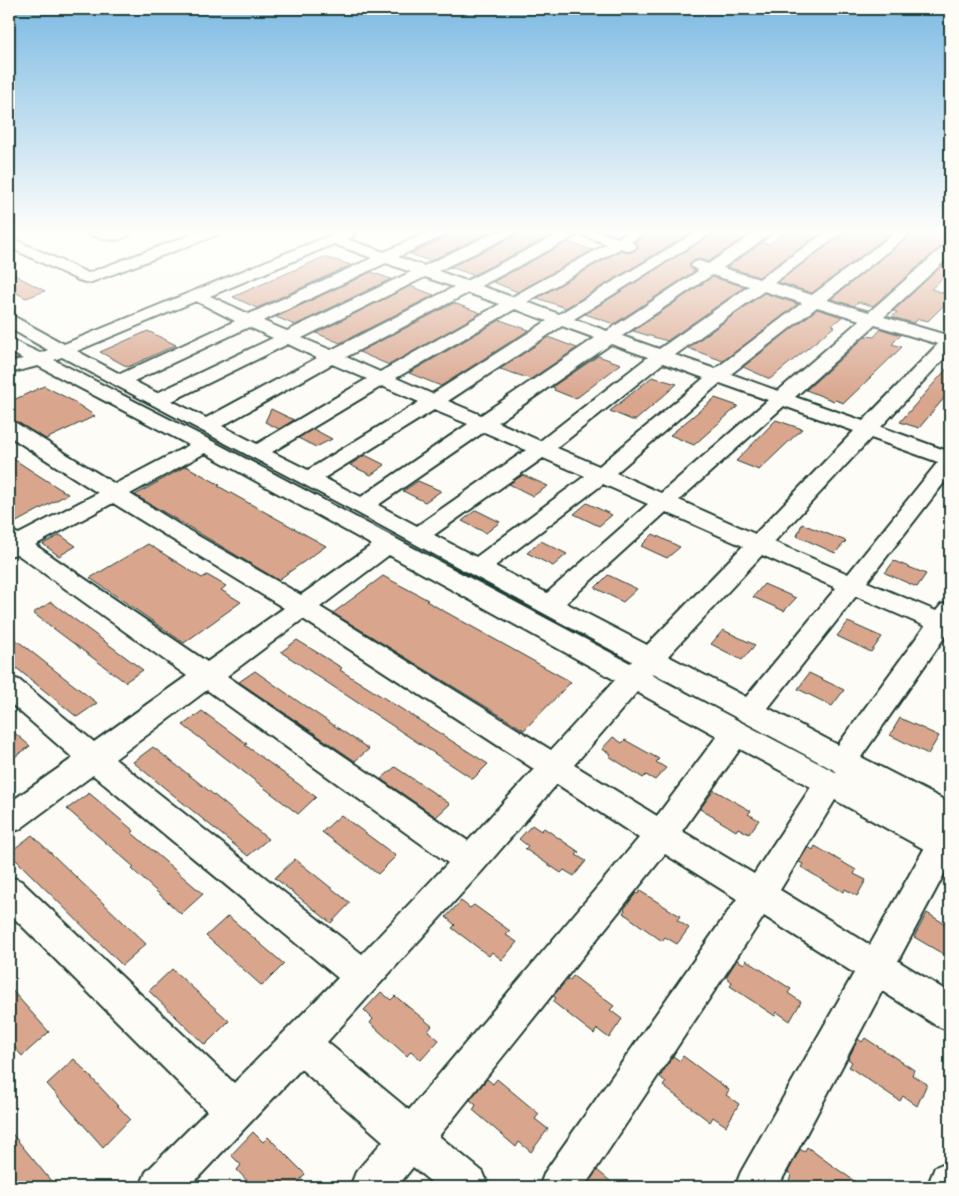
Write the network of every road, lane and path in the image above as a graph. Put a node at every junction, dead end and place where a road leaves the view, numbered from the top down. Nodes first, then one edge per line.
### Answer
1 (194, 288) edge
2 (214, 288) edge
3 (320, 288) edge
4 (391, 288) edge
5 (466, 288) edge
6 (470, 288) edge
7 (539, 288) edge
8 (614, 288) edge
9 (683, 288) edge
10 (756, 288) edge
11 (770, 288) edge
12 (832, 288) edge
13 (906, 288) edge
14 (196, 296) junction
15 (815, 301) junction
16 (512, 303) junction
17 (873, 318) junction
18 (560, 320) junction
19 (249, 321) junction
20 (9, 322) edge
21 (287, 337) junction
22 (609, 337) junction
23 (950, 342) edge
24 (32, 352) edge
25 (661, 356) junction
26 (332, 357) junction
27 (9, 368) edge
28 (717, 376) junction
29 (381, 379) junction
30 (119, 381) junction
31 (780, 398) junction
32 (158, 400) junction
33 (433, 402) junction
34 (483, 423) junction
35 (9, 427) edge
36 (868, 430) junction
37 (206, 436) junction
38 (542, 449) junction
39 (257, 452) junction
40 (950, 460) edge
41 (602, 475) junction
42 (308, 479) junction
43 (114, 493) junction
44 (662, 501) junction
45 (362, 506) junction
46 (417, 536) junction
47 (12, 544) edge
48 (389, 544) junction
49 (758, 544) junction
50 (477, 568) junction
51 (852, 585) junction
52 (549, 605) junction
53 (302, 607) junction
54 (947, 621) edge
55 (641, 668) junction
56 (206, 676) junction
57 (9, 687) edge
58 (743, 722) junction
59 (93, 758) junction
60 (554, 766) junction
61 (836, 771) junction
62 (9, 820) edge
63 (948, 826) edge
64 (661, 835) junction
65 (471, 861) junction
66 (9, 891) edge
67 (759, 895) junction
68 (876, 968) junction
69 (364, 977) junction
70 (950, 1014) edge
71 (300, 1044) junction
72 (235, 1111) junction
73 (410, 1138) junction
74 (950, 1182) edge
75 (161, 1187) edge
76 (371, 1187) edge
77 (468, 1187) edge
78 (560, 1187) edge
79 (756, 1187) edge
80 (948, 1187) edge

1 - 24 street
2 - 14 street
3 - 19 street
4 - 21 street
5 - 26 street
6 - 16 street
7 - 16 street
8 - 18 street
9 - 22 street
10 - 25 street
11 - 15 street
12 - 15 street
13 - 17 street
14 - 19 street
14 - 24 street
15 - 17 street
15 - 28 street
16 - 18 street
16 - 29 street
17 - 23 street
17 - 31 street
18 - 22 street
18 - 33 street
19 - 21 street
19 - 30 street
20 - 24 street
21 - 26 street
21 - 32 street
22 - 25 street
22 - 34 street
23 - 36 street
24 - 27 street
24 - 30 street
24 - 37 street
25 - 28 street
25 - 38 street
26 - 29 street
26 - 37 street
28 - 31 street
28 - 41 street
29 - 33 street
29 - 39 street
30 - 32 street
31 - 36 street
31 - 44 street
32 - 37 street
33 - 34 street
33 - 42 street
34 - 38 street
34 - 45 street
35 - 43 street
36 - 40 street
36 - 49 street
37 - 39 street
37 - 43 street
37 - 48 street
38 - 41 street
38 - 46 street
39 - 42 street
40 - 51 street
41 - 44 street
41 - 50 street
42 - 45 street
43 - 47 street
43 - 53 street
44 - 49 street
44 - 52 street
45 - 46 street
46 - 50 street
47 - 56 street
48 - 53 street
48 - 55 street
49 - 51 street
49 - 55 street
50 - 52 street
51 - 54 street
51 - 58 street
52 - 55 street
53 - 56 street
53 - 60 street
54 - 61 street
55 - 58 street
55 - 60 street
56 - 59 street
56 - 65 street
57 - 59 street
58 - 61 street
58 - 64 street
59 - 62 street
59 - 69 street
60 - 64 street
60 - 65 street
61 - 63 street
61 - 67 street
63 - 68 street
64 - 67 street
64 - 73 street
65 - 69 street
66 - 72 street
67 - 68 street
67 - 78 street
68 - 70 street
68 - 79 street
69 - 71 street
71 - 72 street
71 - 73 street
72 - 75 street
73 - 76 street
73 - 77 street
74 - 80 street

